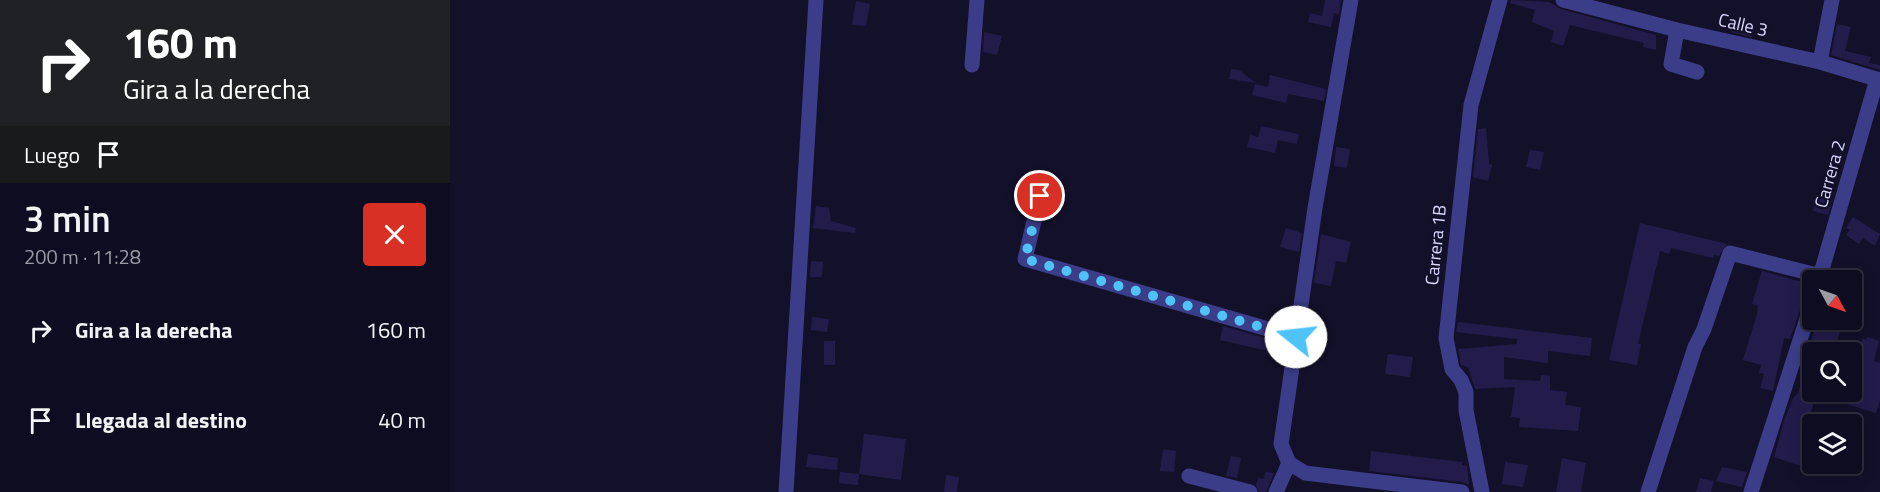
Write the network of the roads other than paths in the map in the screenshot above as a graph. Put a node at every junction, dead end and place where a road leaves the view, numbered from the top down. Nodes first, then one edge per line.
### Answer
1 (816, 0) edge
2 (977, 0) edge
3 (1351, 0) edge
4 (1500, 0) edge
5 (1563, 0) edge
6 (1833, 0) edge
7 (1677, 30) junction
8 (1820, 62) junction
9 (972, 65) dead end
10 (1697, 72) dead end
11 (1879, 80) edge
12 (1040, 196) dead end
13 (1822, 270) edge
14 (1802, 273) edge
15 (1803, 330) edge
16 (1296, 337) junction
17 (1289, 464) junction
18 (1189, 476) dead end
19 (786, 492) edge
20 (1250, 492) edge
21 (1276, 492) edge
22 (1462, 492) edge
23 (1482, 492) edge
24 (1648, 492) edge
25 (1751, 492) edge

1 - 19 street
2 - 9 street
3 - 16 street
4 - 23 street, Carrera 1B
5 - 7 street, Calle 3
6 - 8 street
7 - 8 street, Calle 3
7 - 10 street
8 - 11 street, Calle 3
11 - 13 street, Carrera 2
12 - 16 street
14 - 24 street
15 - 25 street
16 - 17 street
17 - 21 street
17 - 22 street
18 - 20 street

